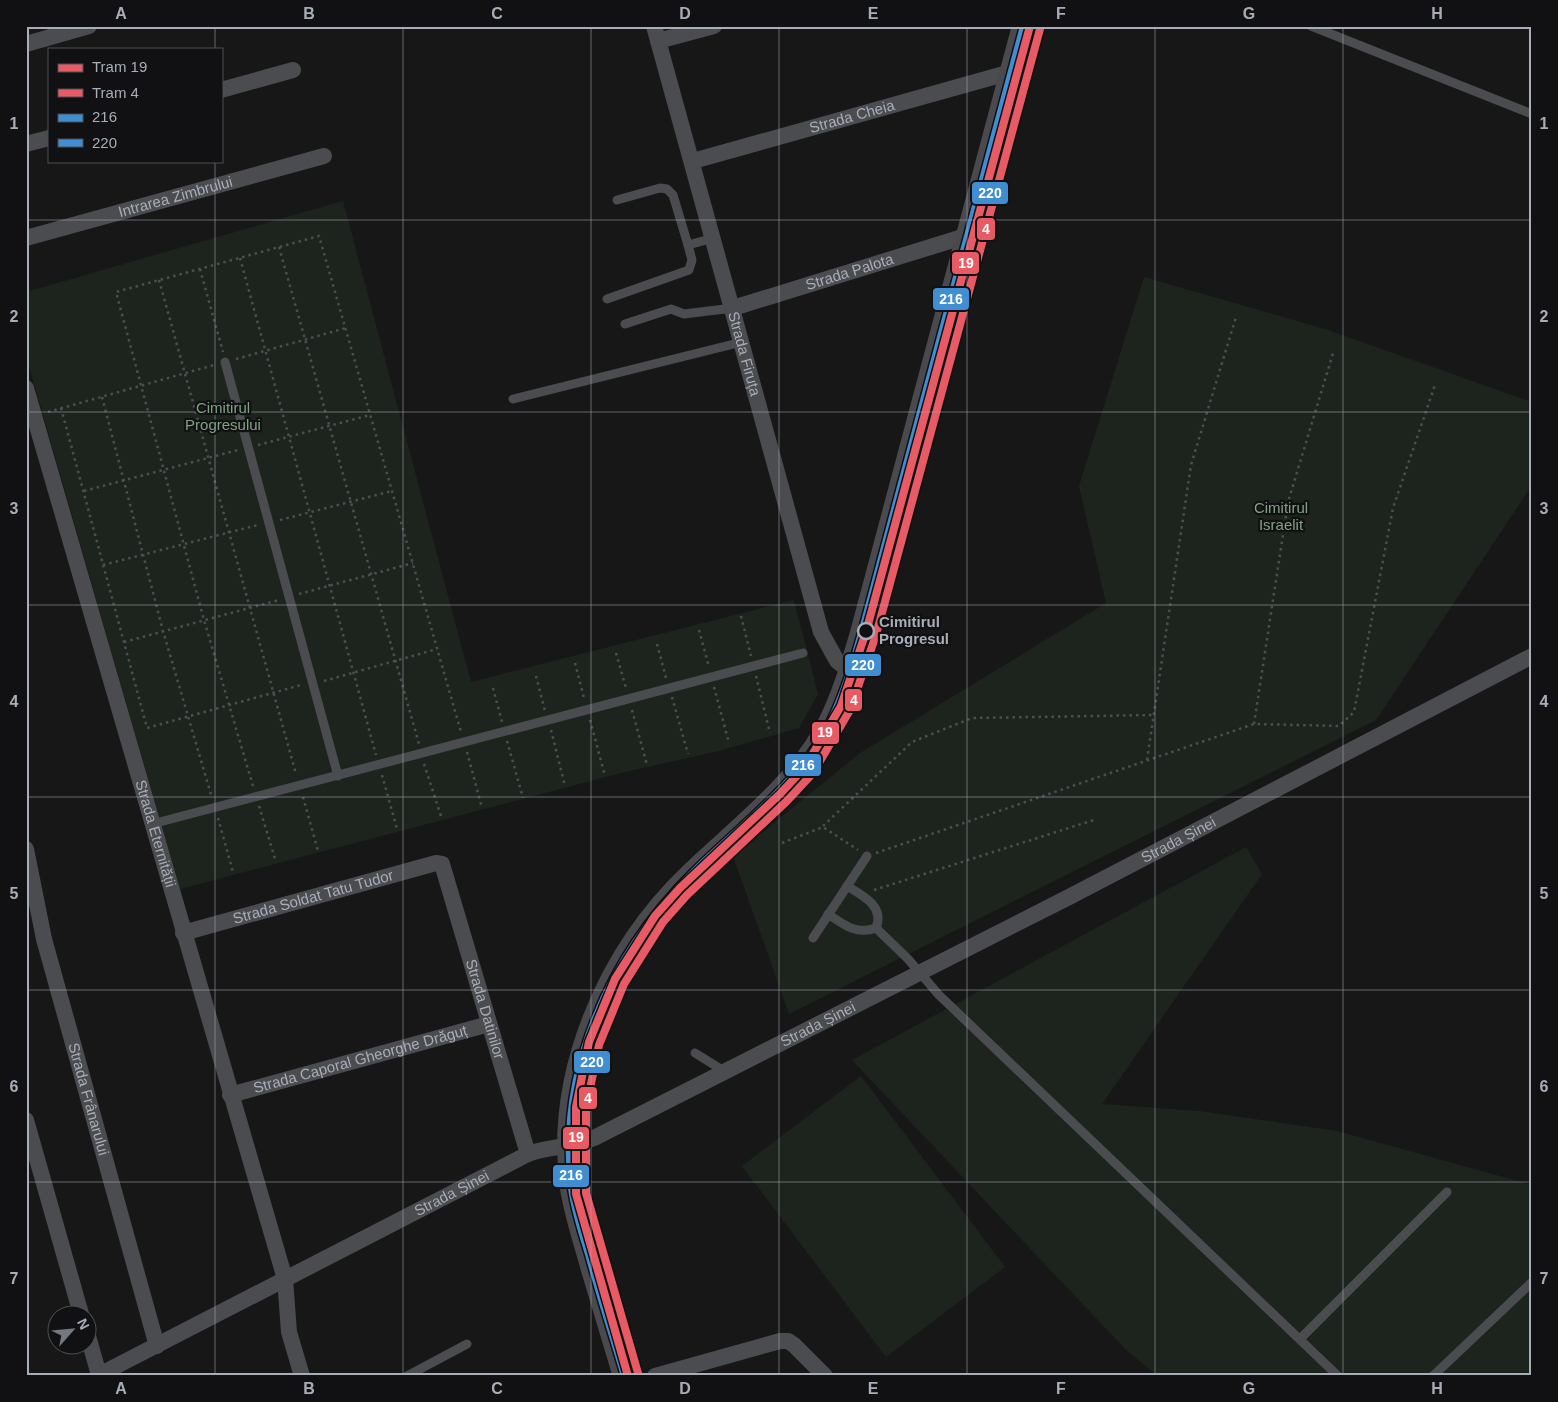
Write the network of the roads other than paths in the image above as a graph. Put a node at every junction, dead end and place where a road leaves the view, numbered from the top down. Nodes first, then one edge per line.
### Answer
1 (89, 26) edge
2 (714, 26) edge
3 (1024, 26) edge
4 (1311, 26) edge
5 (656, 33) edge
6 (26, 44) edge
7 (293, 70) dead end
8 (1011, 72) junction
9 (222, 90) edge
10 (1532, 114) edge
11 (48, 138) edge
12 (26, 144) edge
13 (324, 156) dead end
14 (693, 161) junction
15 (616, 200) dead end
16 (966, 236) junction
17 (26, 238) edge
18 (714, 238) junction
19 (688, 245) junction
20 (607, 299) dead end
21 (733, 308) junction
22 (625, 324) dead end
23 (742, 342) junction
24 (225, 362) road end
25 (26, 388) edge
26 (513, 399) dead end
27 (803, 654) dead end
28 (1532, 656) edge
29 (851, 672) junction
30 (338, 776) junction
31 (152, 824) junction
32 (26, 849) edge
33 (868, 856) road end
34 (442, 864) joint
35 (846, 886) junction
36 (828, 914) junction
37 (876, 928) junction
38 (183, 933) junction
39 (813, 938) dead end
40 (920, 972) junction
41 (489, 1024) junction
42 (695, 1053) dead end
43 (724, 1071) junction
44 (230, 1095) junction
45 (26, 1120) edge
46 (570, 1147) junction
47 (528, 1154) junction
48 (1447, 1192) dead end
49 (284, 1279) junction
50 (1532, 1282) edge
51 (79, 1304) edge
52 (1300, 1339) junction
53 (467, 1344) dead end
54 (156, 1346) junction
55 (93, 1354) edge
56 (98, 1375) edge
57 (302, 1376) edge
58 (407, 1376) edge
59 (625, 1376) edge
60 (655, 1376) edge
61 (825, 1376) edge
62 (1338, 1376) edge
63 (1433, 1376) edge

1 - 6 street
2 - 5 street
3 - 8 main road
4 - 10 lane
5 - 14 street, Strada Firuța
7 - 9 street
8 - 14 street, Strada Cheia
8 - 16 main road
11 - 12 street
13 - 17 street, Intrarea Zimbrului
14 - 18 street, Strada Firuța
15 - 19 lane
16 - 21 street, Strada Palota
16 - 29 main road
18 - 19 lane
18 - 21 street, Strada Firuța
19 - 20 lane
21 - 22 lane
21 - 23 street, Strada Firuța
23 - 26 lane
23 - 29 street, Strada Firuța
24 - 30 lane
25 - 31 street, Strada Eternității
27 - 30 lane
28 - 40 street, Strada Șinei
29 - 46 main road
30 - 31 lane
31 - 38 street, Strada Eternității
32 - 54 street, Strada Frânarului
33 - 35 lane
34 - 38 street, Strada Soldat Tatu Tudor
34 - 41 street, Strada Datinilor
35 - 36 lane
35 - 37 lane
36 - 37 lane
36 - 39 lane
37 - 40 lane
38 - 44 street, Strada Eternității
40 - 43 street, Strada Șinei
40 - 52 lane
41 - 44 street, Strada Caporal Gheorghe Drăguț
41 - 47 street, Strada Datinilor
42 - 43 lane
43 - 46 street, Strada Șinei
44 - 49 street, Strada Eternității
45 - 51 street
46 - 47 street, Strada Șinei
46 - 59 main road
47 - 49 street, Strada Șinei
48 - 52 lane
49 - 54 street, Strada Șinei
49 - 57 street, Strada Eternității
50 - 63 lane
52 - 62 lane
53 - 58 lane
54 - 56 street, Strada Șinei
55 - 56 street
60 - 61 street

